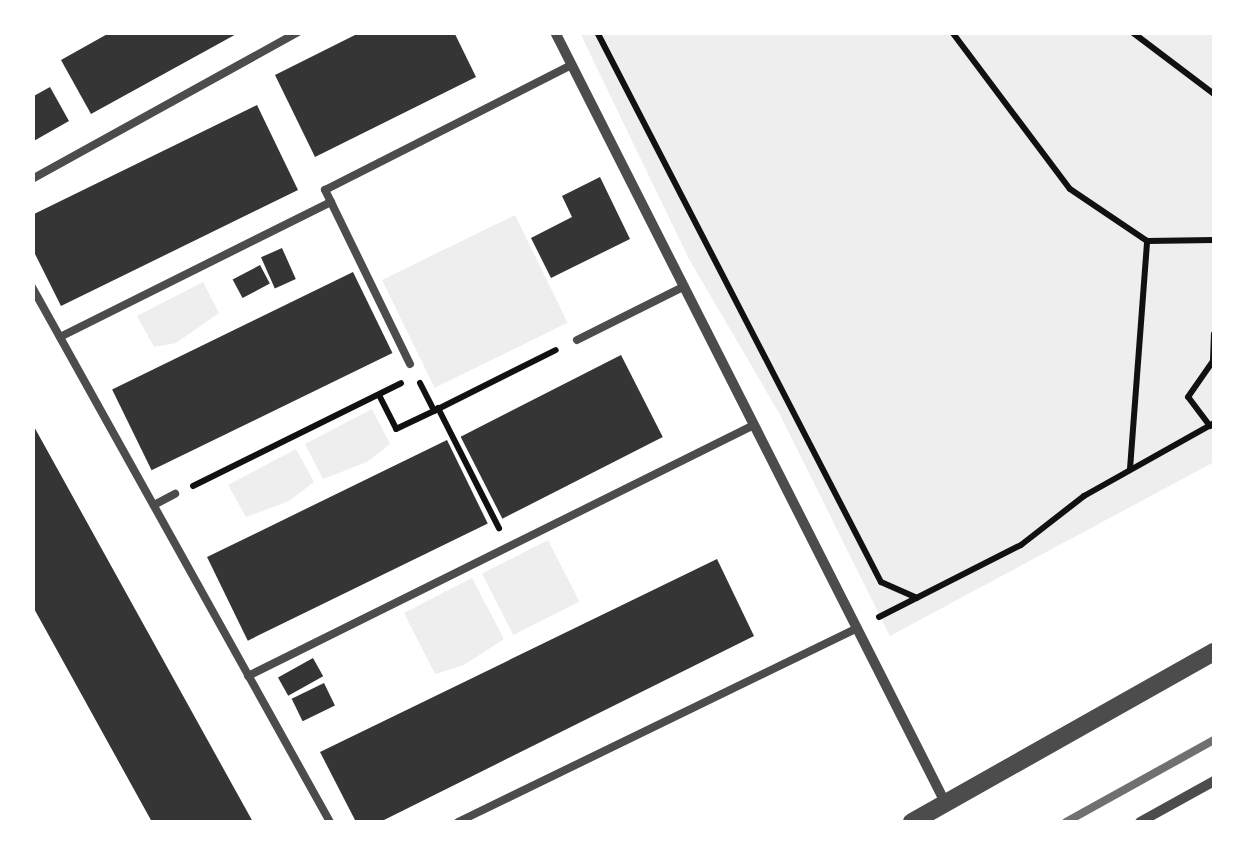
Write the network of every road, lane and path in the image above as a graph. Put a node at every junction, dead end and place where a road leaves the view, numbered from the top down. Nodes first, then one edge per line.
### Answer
1 (298, 32) edge
2 (556, 32) edge
3 (597, 32) edge
4 (952, 32) edge
5 (1132, 32) edge
6 (571, 65) junction
7 (1214, 94) edge
8 (32, 179) edge
9 (331, 202) junction
10 (1214, 240) edge
11 (1146, 241) junction
12 (32, 287) edge
13 (682, 288) junction
14 (1214, 334) edge
15 (60, 337) junction
16 (577, 340) joint
17 (410, 364) dead end
18 (378, 394) junction
19 (436, 410) junction
20 (1212, 424) edge
21 (750, 427) junction
22 (1130, 471) junction
23 (175, 494) joint
24 (154, 505) junction
25 (508, 546) junction
26 (917, 598) junction
27 (855, 630) junction
28 (1214, 652) edge
29 (248, 676) junction
30 (1214, 781) edge
31 (946, 804) junction
32 (330, 822) edge
33 (458, 822) edge
34 (912, 822) edge
35 (1140, 822) edge

1 - 8 lane
2 - 6 street
3 - 26 path
4 - 11 path
5 - 7 path
6 - 9 lane
6 - 13 street
9 - 15 lane
9 - 17 lane
10 - 11 path
11 - 22 path
12 - 15 lane
13 - 16 lane
13 - 21 street
14 - 20 path
15 - 24 lane
16 - 19 path
18 - 19 path
18 - 19 path
18 - 23 path
19 - 25 path
20 - 22 path
21 - 25 lane
21 - 27 street
22 - 26 path
23 - 24 lane
24 - 29 lane
25 - 29 lane
26 - 27 path
27 - 31 street
27 - 33 lane
28 - 31 street
29 - 32 lane
30 - 35 street
31 - 34 street

